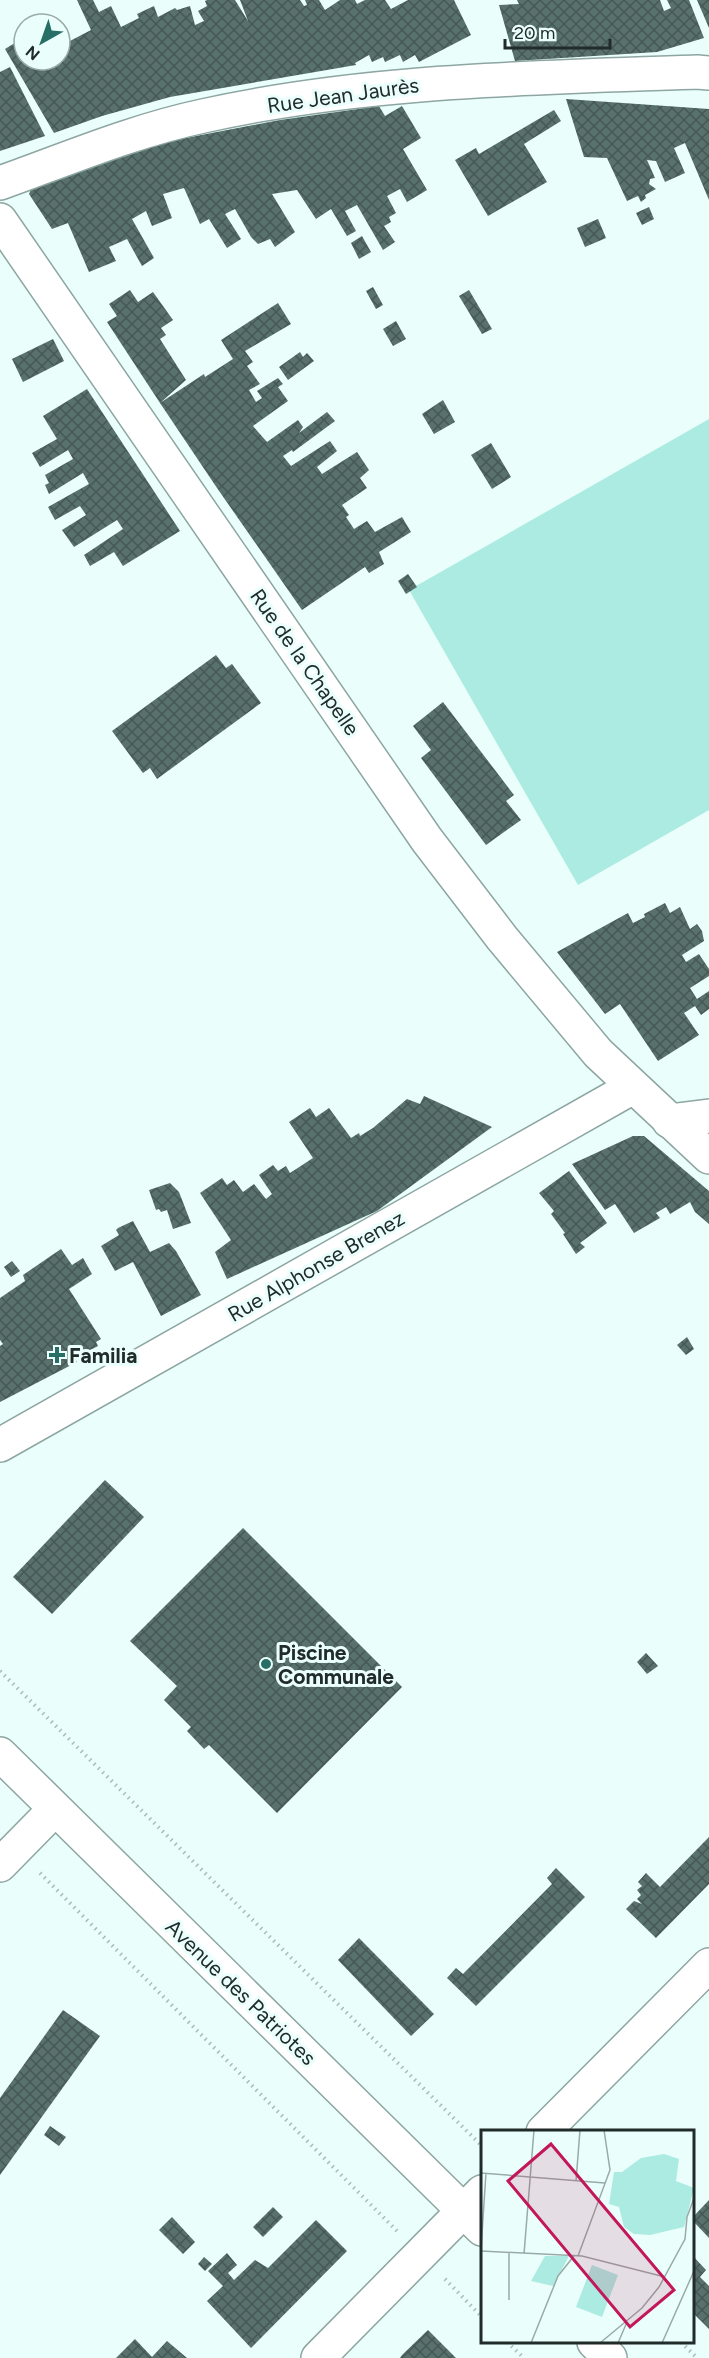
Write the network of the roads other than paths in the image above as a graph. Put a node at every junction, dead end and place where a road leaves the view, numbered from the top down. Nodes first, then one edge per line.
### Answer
1 (705, 70) edge
2 (0, 183) edge
3 (0, 220) edge
4 (633, 1087) junction
5 (709, 1116) edge
6 (669, 1121) junction
7 (709, 1157) edge
8 (0, 1445) edge
9 (0, 1754) edge
10 (55, 1809) junction
11 (8, 1857) edge
12 (709, 1965) edge
13 (545, 2130) edge
14 (476, 2210) edge
15 (595, 2343) edge
16 (318, 2358) edge
17 (610, 2358) edge

1 - 2 street, Rue Jean Jaurès
3 - 4 street, Rue de la Chapelle
4 - 6 street, Rue de la Chapelle
4 - 8 street, Rue Alphonse Brenez
5 - 6 street
6 - 7 street, Rue de la Chapelle
9 - 10 street, Avenue des Patriotes
10 - 11 street
10 - 14 street, Avenue des Patriotes
12 - 13 street
14 - 16 street
15 - 17 street

